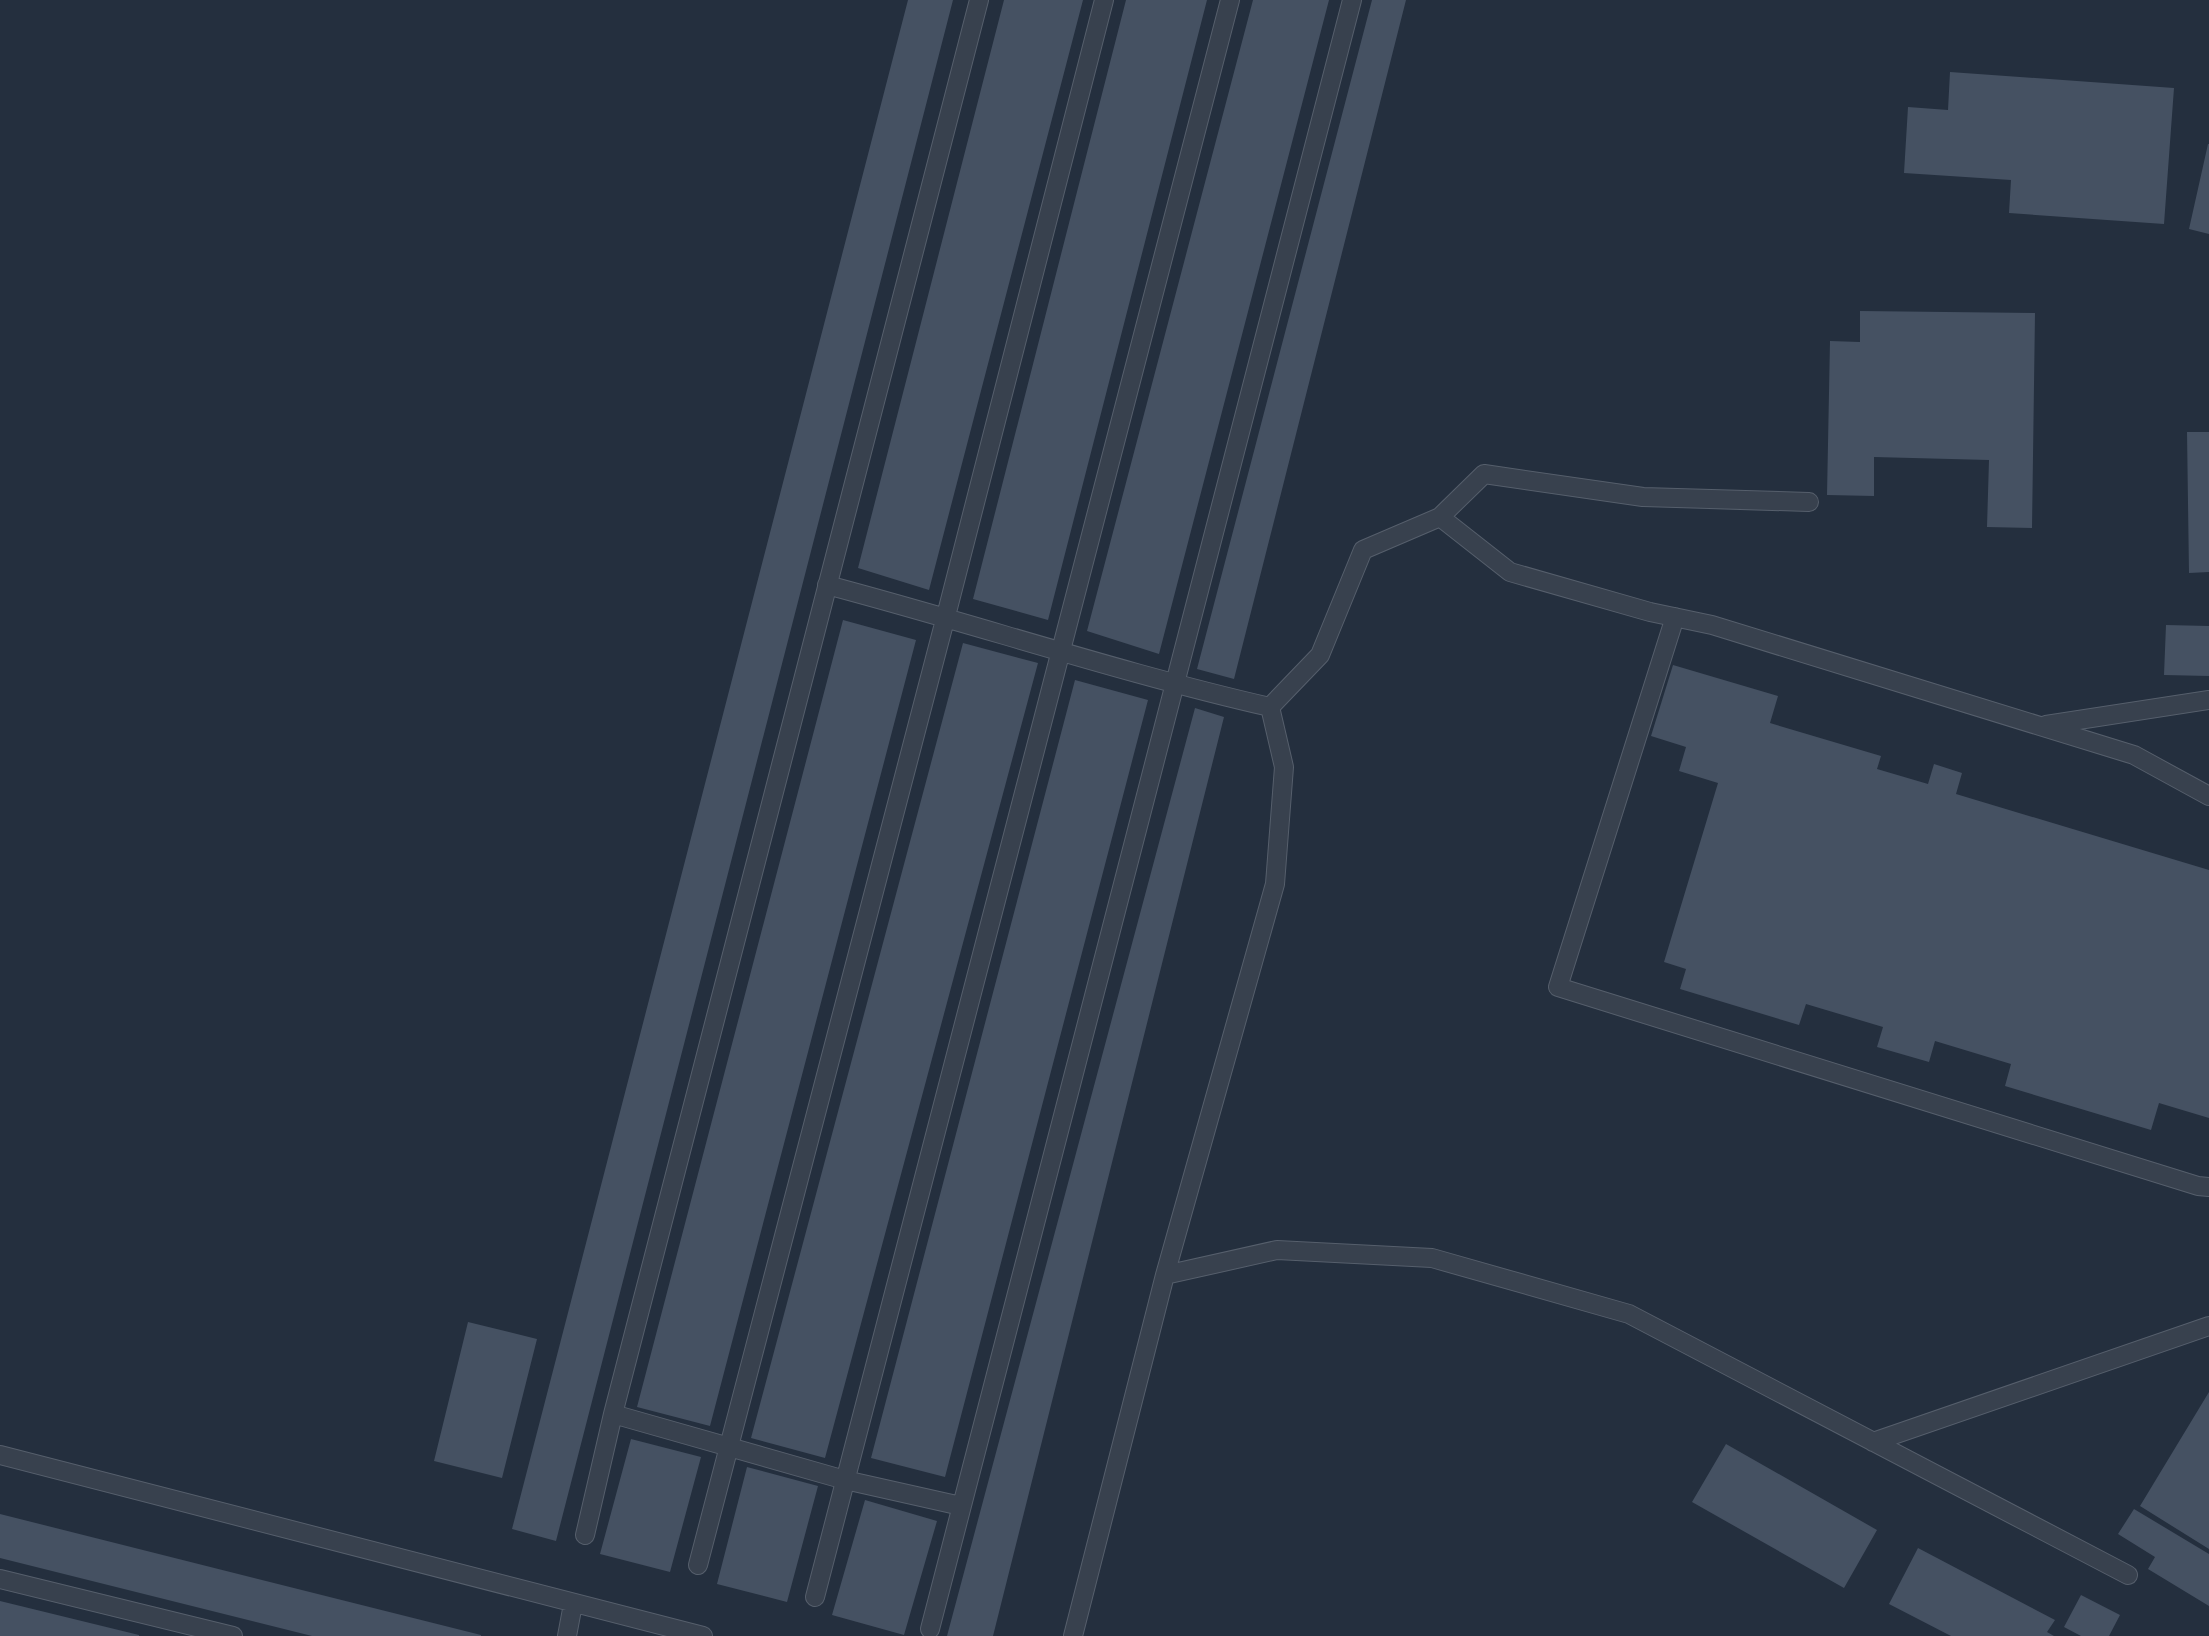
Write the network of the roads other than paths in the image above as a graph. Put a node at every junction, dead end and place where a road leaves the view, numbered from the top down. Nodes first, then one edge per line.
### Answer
1 (979, 0) edge
2 (1104, 0) edge
3 (1230, 0) edge
4 (1352, 0) edge
5 (1809, 502) dead end
6 (1440, 517) junction
7 (827, 585) junction
8 (946, 616) junction
9 (1675, 617) junction
10 (1061, 650) junction
11 (1175, 685) junction
12 (2209, 700) edge
13 (1270, 707) junction
14 (2039, 726) junction
15 (2209, 796) edge
16 (2209, 1187) edge
17 (1165, 1275) junction
18 (2209, 1326) edge
19 (613, 1414) junction
20 (1873, 1442) junction
21 (728, 1449) junction
22 (0, 1455) edge
23 (845, 1480) junction
24 (961, 1506) junction
25 (585, 1535) dead end
26 (698, 1565) dead end
27 (2128, 1575) dead end
28 (0, 1579) edge
29 (815, 1597) dead end
30 (573, 1604) junction
31 (930, 1629) dead end
32 (233, 1636) edge
33 (567, 1636) edge
34 (703, 1636) edge
35 (1073, 1636) edge

1 - 7 lane
2 - 8 lane
3 - 10 lane
4 - 11 lane
5 - 6 lane
6 - 9 lane
6 - 13 lane
7 - 8 lane
7 - 19 lane
8 - 10 lane
8 - 21 lane
9 - 14 lane
9 - 16 lane
10 - 11 lane
10 - 23 lane
11 - 13 lane
11 - 24 lane
12 - 14 lane
13 - 17 lane
14 - 15 lane
17 - 20 lane
17 - 35 lane
18 - 20 lane
19 - 21 lane
19 - 25 lane
20 - 27 lane
21 - 23 lane
21 - 26 lane
22 - 30 lane
23 - 24 lane
23 - 29 lane
24 - 31 lane
28 - 32 lane
30 - 33 lane
30 - 34 lane

